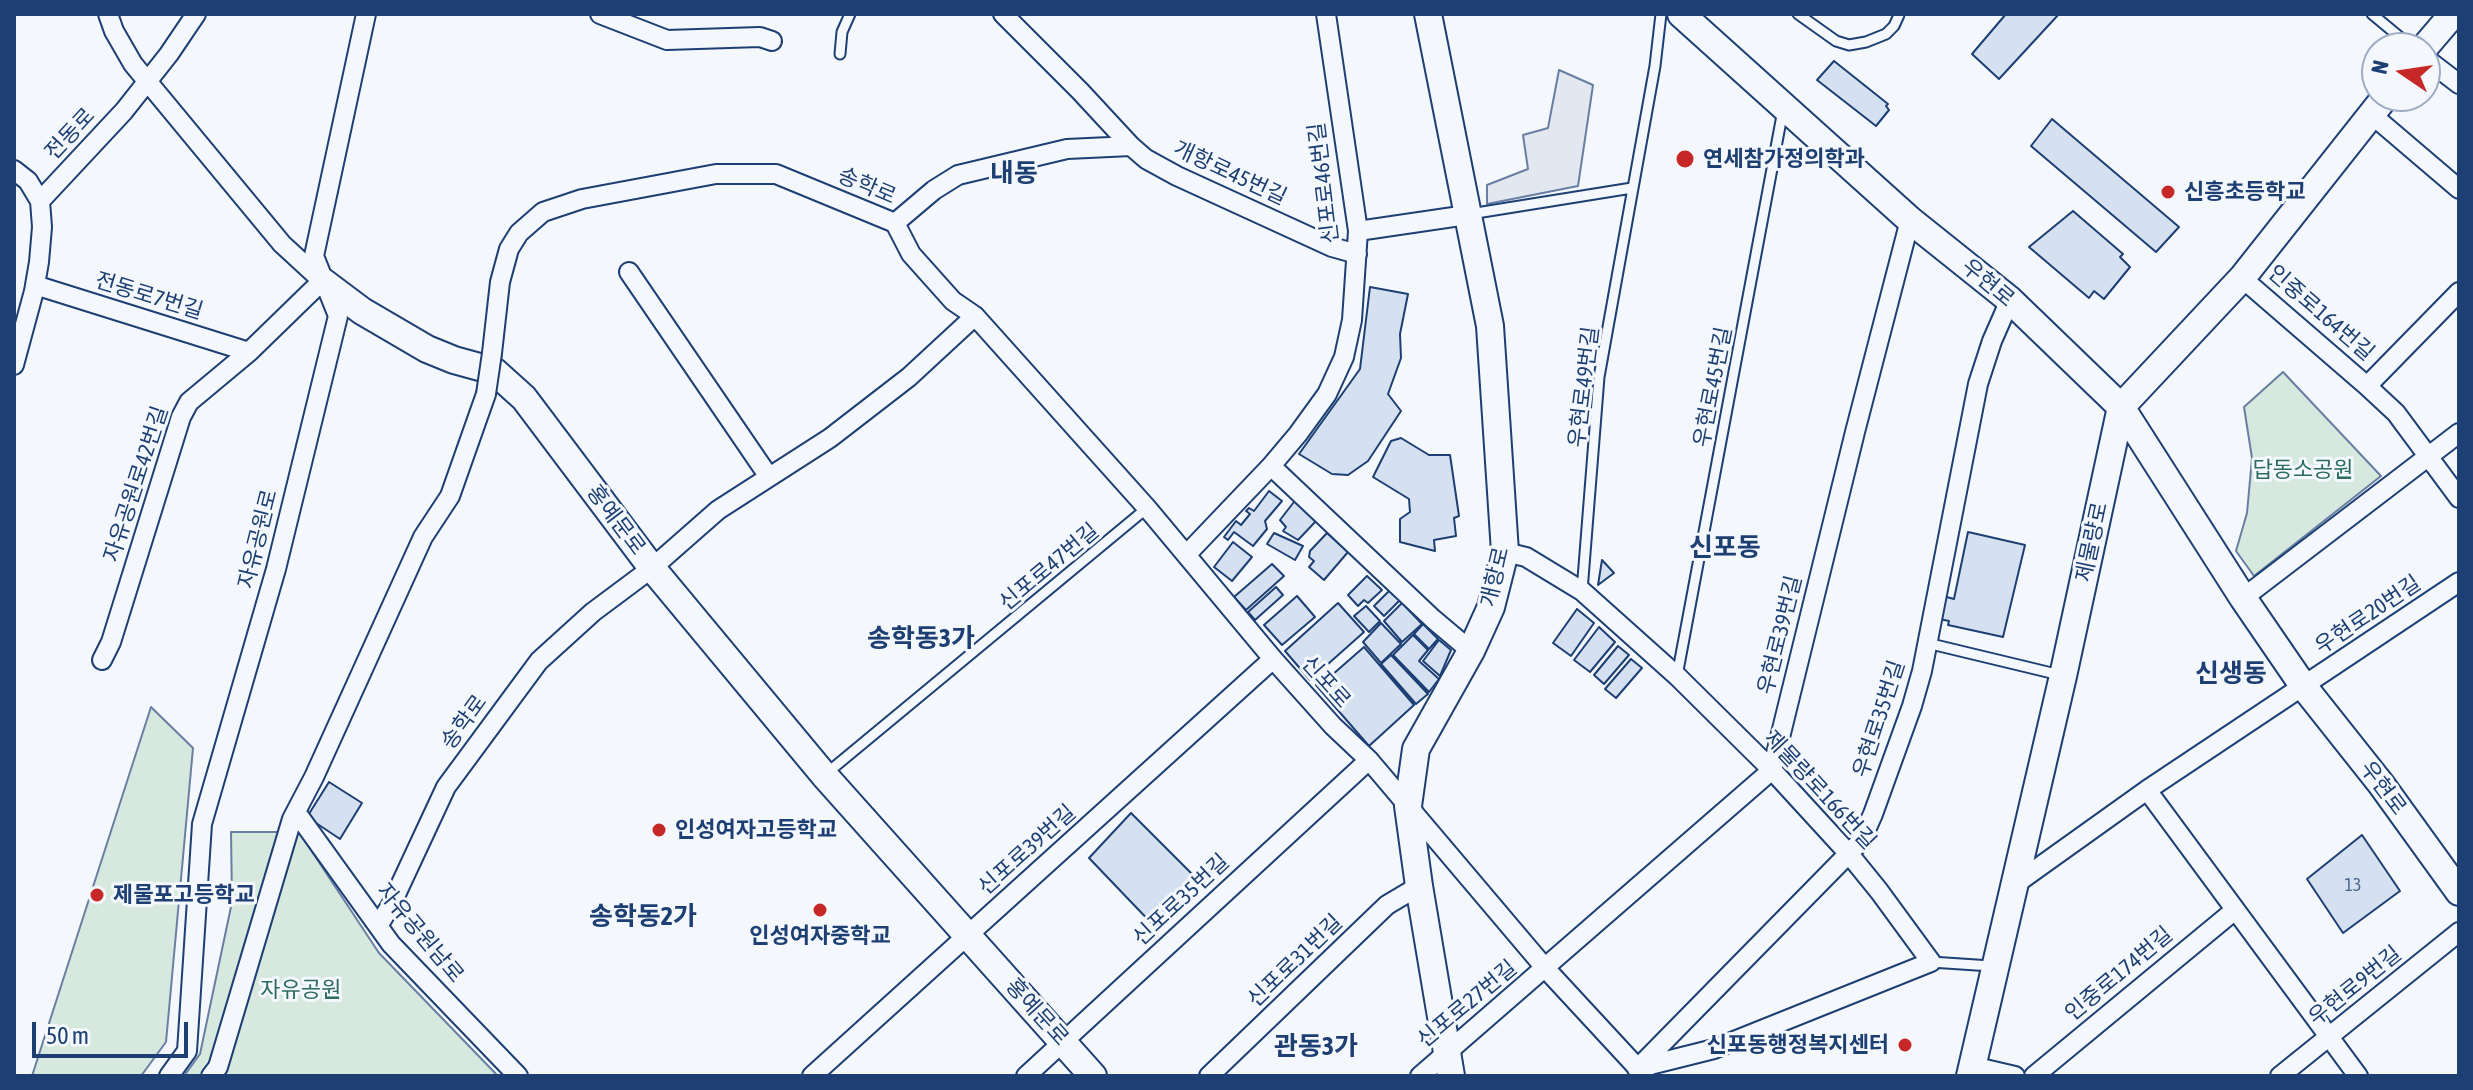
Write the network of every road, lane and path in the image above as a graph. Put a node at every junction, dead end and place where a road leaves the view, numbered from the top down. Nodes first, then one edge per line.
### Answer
1 (108, 14) edge
2 (196, 14) edge
3 (366, 14) edge
4 (600, 14) edge
5 (850, 14) edge
6 (1003, 14) edge
7 (1326, 14) edge
8 (1428, 14) edge
9 (1661, 14) edge
10 (1681, 14) edge
11 (1798, 14) edge
12 (2372, 14) edge
13 (2453, 14) edge
14 (1899, 15) edge
15 (2394, 32) edge
16 (2438, 32) edge
17 (772, 41) dead end
18 (840, 54) dead end
19 (2441, 70) edge
20 (148, 82) junction
21 (2459, 84) edge
22 (1784, 105) junction
23 (2372, 112) edge
24 (2385, 112) edge
25 (1131, 146) junction
26 (14, 170) edge
27 (1632, 188) junction
28 (2459, 189) edge
29 (40, 201) junction
30 (1467, 215) junction
31 (1910, 220) junction
32 (895, 223) junction
33 (1358, 231) junction
34 (1357, 254) junction
35 (629, 272) dead end
36 (2242, 278) junction
37 (322, 281) junction
38 (35, 285) junction
39 (2459, 292) edge
40 (2010, 300) junction
41 (975, 316) junction
42 (249, 352) junction
43 (14, 365) edge
44 (2367, 386) junction
45 (2121, 407) junction
46 (2459, 433) edge
47 (2428, 457) junction
48 (1271, 466) junction
49 (769, 477) junction
50 (2459, 498) edge
51 (1147, 508) junction
52 (1505, 552) junction
53 (1187, 554) junction
54 (652, 568) junction
55 (2459, 582) edge
56 (1582, 591) junction
57 (2243, 598) junction
58 (1927, 643) junction
59 (1471, 651) junction
60 (1273, 659) junction
61 (102, 660) dead end
62 (1677, 676) junction
63 (2063, 676) junction
64 (2304, 687) junction
65 (1369, 760) junction
66 (1772, 770) junction
67 (824, 775) junction
68 (2147, 790) junction
69 (1408, 806) junction
70 (296, 812) junction
71 (1849, 854) junction
72 (2014, 885) junction
73 (1419, 886) junction
74 (2459, 892) edge
75 (2235, 910) junction
76 (378, 926) junction
77 (2459, 932) edge
78 (969, 935) junction
79 (1931, 962) junction
80 (1994, 967) junction
81 (1546, 969) junction
82 (2329, 1037) junction
83 (1064, 1040) junction
84 (1450, 1064) edge
85 (1971, 1071) edge
86 (1637, 1073) edge
87 (169, 1076) edge
88 (211, 1076) edge
89 (518, 1076) edge
90 (812, 1076) edge
91 (1026, 1076) edge
92 (1093, 1076) edge
93 (1209, 1076) edge
94 (1420, 1076) edge
95 (2015, 1076) edge
96 (2034, 1076) edge
97 (2280, 1076) edge
98 (2358, 1076) edge

1 - 20 street, 홍예문로
2 - 20 street, 전동로
3 - 37 street, 자유공원로
4 - 17 street
5 - 18 lane
6 - 25 street, 개항로45번길
7 - 33 street, 신포로46번길
8 - 30 street, 개항로
9 - 27 lane, 우현로49번길
10 - 22 street, 우현로
11 - 14 lane
12 - 15 lane
13 - 16 street
19 - 21 street
20 - 29 street, 전동로
20 - 37 street, 홍예문로
22 - 31 street, 우현로
22 - 62 lane, 우현로45번길
23 - 36 street
24 - 28 street
25 - 32 street
25 - 34 street, 개항로45번길
26 - 29 street
27 - 30 lane
27 - 56 lane, 우현로49번길
29 - 38 street
30 - 33 street
30 - 52 street, 개항로
31 - 40 street, 우현로
31 - 66 street, 우현로39번길
32 - 41 street, 송학로
32 - 70 street, 송학로, bridge
33 - 34 street, 신포로46번길
34 - 48 street, 신포로46번길
35 - 49 street
36 - 44 street, 인중로164번길
36 - 45 street
37 - 42 street, 자유공원로42번길
37 - 54 street, 홍예문로
37 - 87 street, 자유공원로
38 - 42 street, 전동로7번길
38 - 43 street
39 - 44 street, 인중로164번길
40 - 45 street, 우현로
40 - 58 street, 우현로35번길
41 - 49 street, 송학로
41 - 51 street, 신포로
42 - 61 street, 자유공원로42번길
44 - 47 street, 인중로164번길
45 - 57 street, 우현로
45 - 63 street, 제물량로
46 - 47 street
47 - 50 street, 인중로164번길
47 - 57 street
48 - 53 street, 신포로46번길
48 - 59 street
49 - 54 street, 송학로
51 - 53 street, 신포로
51 - 67 lane, 신포로47번길
52 - 56 street, 제물량로166번길
52 - 59 street, 개항로
53 - 60 street, 신포로
54 - 67 street, 홍예문로
54 - 76 street, 송학로
55 - 64 street, 우현로20번길
56 - 62 street, 제물량로166번길
57 - 64 street, 우현로
58 - 63 lane
58 - 71 street, 우현로35번길
59 - 69 street, 개항로
60 - 65 street, 신포로
60 - 78 street, 신포로39번길
62 - 66 street, 제물량로166번길
63 - 72 street, 제물량로
64 - 68 street
64 - 74 street, 우현로
65 - 69 street, 신포로
65 - 83 street, 신포로35번길
66 - 71 street, 제물량로166번길
66 - 81 street
67 - 78 street, 홍예문로
68 - 72 street
68 - 75 street
69 - 73 street, 개항로
69 - 81 street, 신포로
70 - 76 street, 자유공원남로
70 - 88 street, 송학로
71 - 79 street, 제물량로166번길
71 - 86 street, 우현로35번길
72 - 80 street, 제물량로
73 - 84 street, 개항로
73 - 93 street, 신포로31번길
75 - 82 street
75 - 96 street, 인중로174번길
76 - 89 street, 자유공원남로
77 - 82 street, 우현로9번길
78 - 83 street, 홍예문로
78 - 90 street, 신포로39번길
79 - 80 lane
79 - 86 street
80 - 85 street, 제물량로
81 - 84 street, 신포로27번길
81 - 86 street, 신포로
82 - 97 street, 우현로9번길
82 - 98 street
83 - 91 street, 신포로35번길
83 - 92 street, 홍예문로
84 - 94 street, 신포로27번길
85 - 95 street

